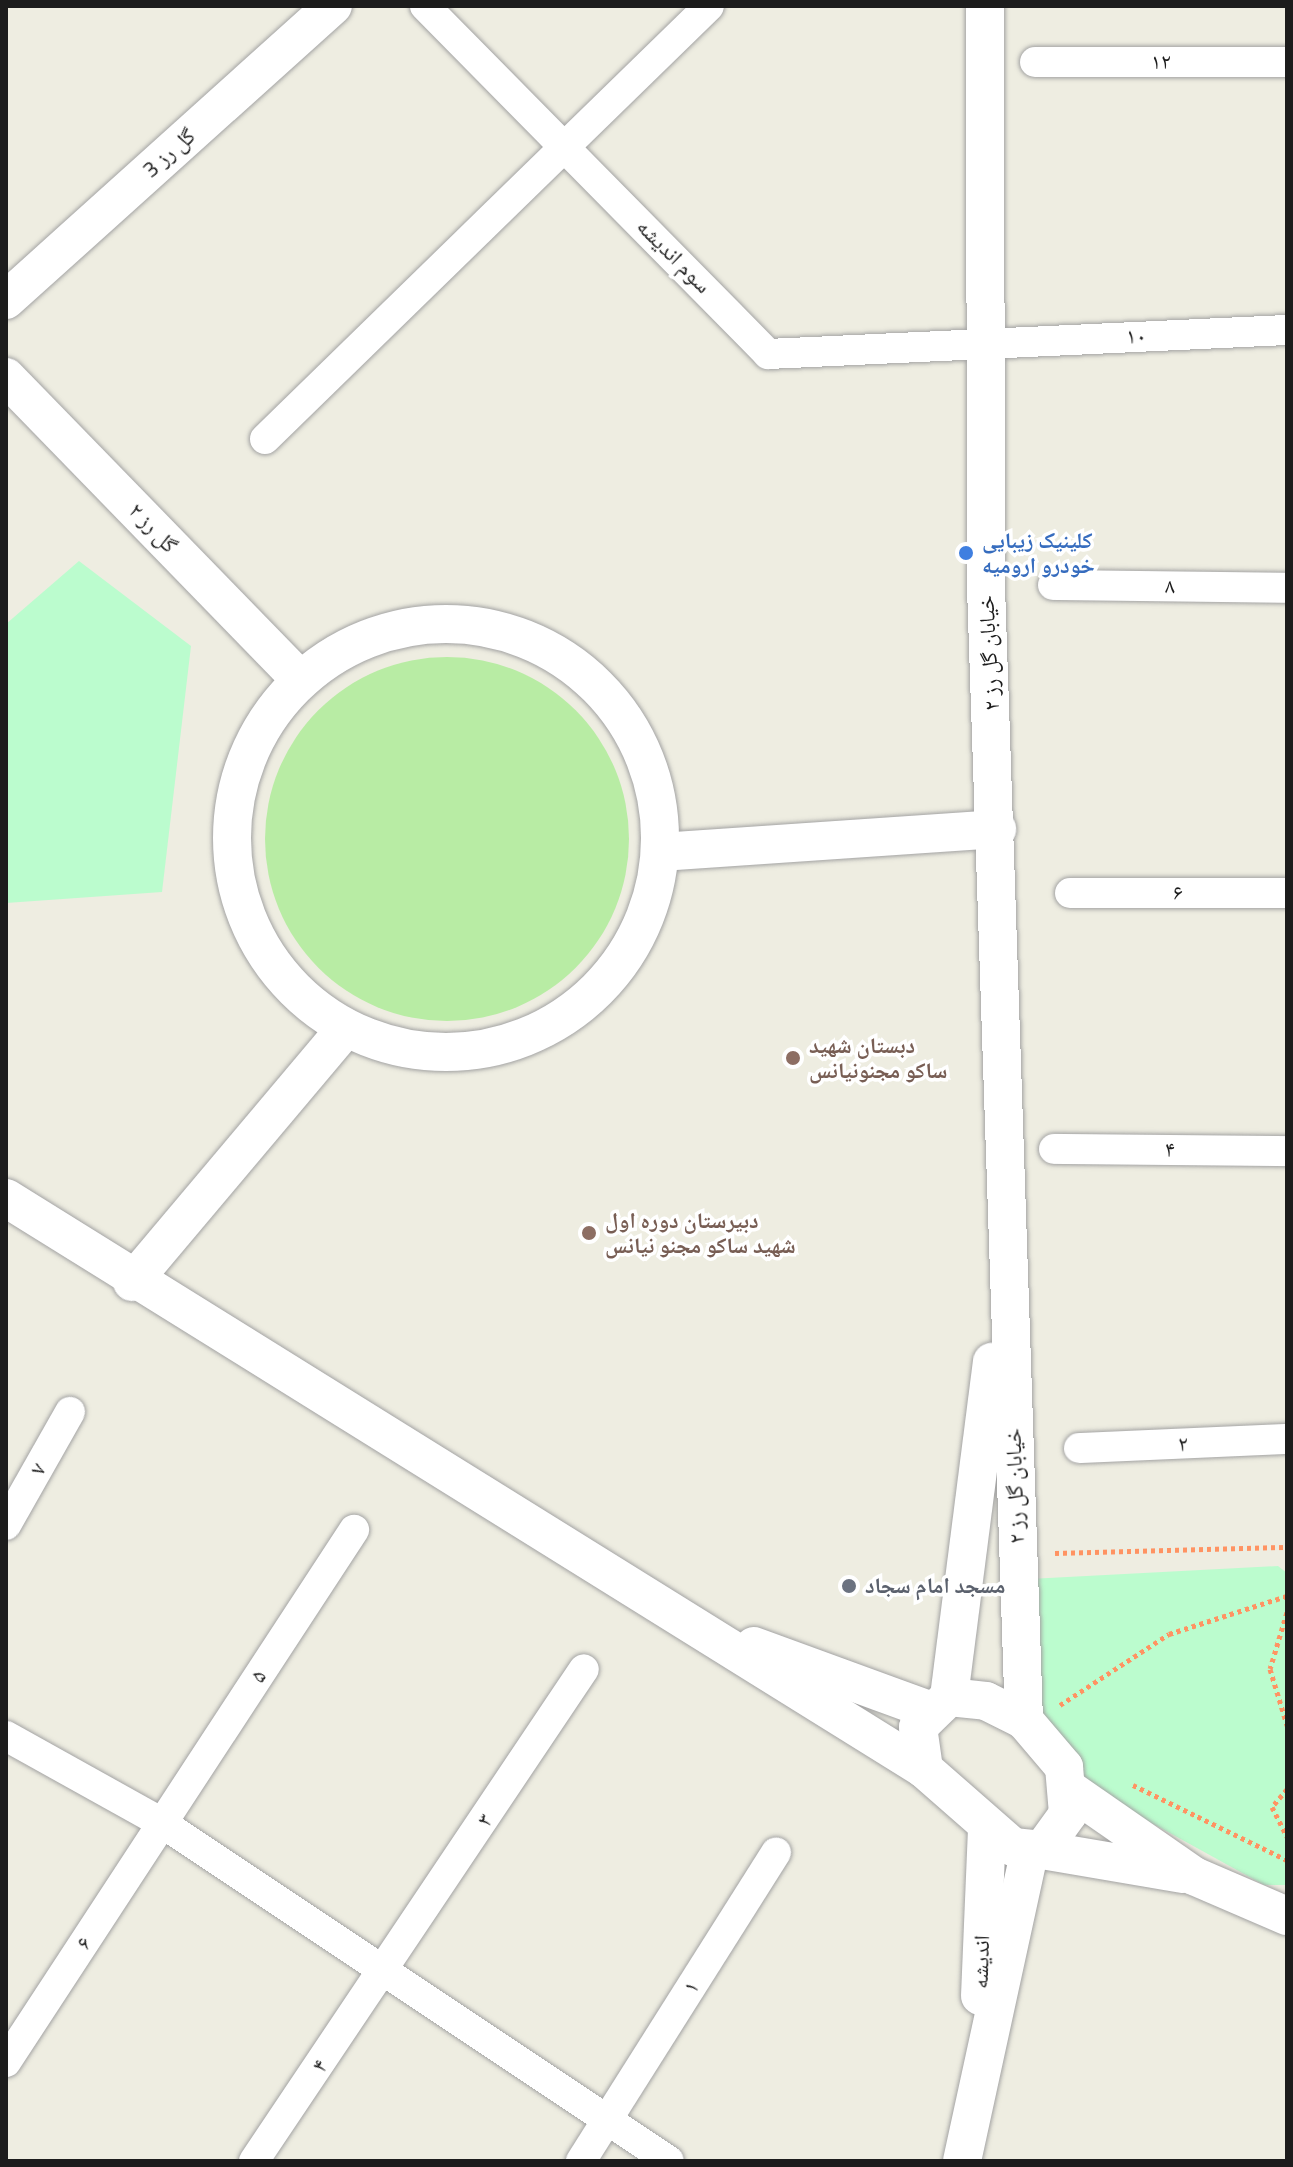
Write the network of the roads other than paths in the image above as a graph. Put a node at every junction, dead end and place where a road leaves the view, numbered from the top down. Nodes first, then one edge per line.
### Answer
1 (333, 6) edge
2 (425, 6) edge
3 (709, 6) edge
4 (985, 6) edge
5 (1035, 62) dead end
6 (1287, 62) edge
7 (562, 143) junction
8 (6, 300) edge
9 (1287, 330) edge
10 (984, 343) junction
11 (6, 377) edge
12 (265, 439) dead end
13 (1053, 585) dead end
14 (1287, 588) edge
15 (300, 679) junction
16 (997, 829) junction
17 (661, 852) junction
18 (1070, 893) dead end
19 (1287, 893) edge
20 (344, 1030) junction
21 (1054, 1149) dead end
22 (1287, 1151) edge
23 (6, 1198) edge
24 (1006, 1252) junction
25 (132, 1282) junction
26 (70, 1412) dead end
27 (1287, 1439) edge
28 (1079, 1448) dead end
29 (6, 1525) edge
30 (354, 1530) dead end
31 (673, 1616) junction
32 (584, 1669) dead end
33 (939, 1703) junction
34 (1048, 1711) junction
35 (6, 1736) edge
36 (924, 1769) junction
37 (1070, 1790) junction
38 (162, 1823) junction
39 (987, 1826) junction
40 (1036, 1850) junction
41 (776, 1853) dead end
42 (1194, 1876) junction
43 (1287, 1916) edge
44 (386, 1971) junction
45 (6, 2062) edge
46 (976, 2099) junction
47 (606, 2122) junction
48 (254, 2161) edge
49 (581, 2161) edge
50 (669, 2161) edge
51 (962, 2161) edge

1 - 8 street, گل رز 3
2 - 7 street, سوم اندیشه
3 - 7 street
4 - 10 street, خیابان گل رز ۲
5 - 6 street, ۱۲
7 - 10 street, سوم اندیشه
7 - 12 street
9 - 10 street, ۱۰
10 - 16 street, خیابان گل رز ۲
11 - 15 street, ۲ گل رز
13 - 14 street, ۸
15 - 17 street
15 - 20 street
16 - 17 street
16 - 24 street, خیابان گل رز ۲
17 - 20 street
18 - 19 street, ۶
20 - 25 street
21 - 22 street, ۴
23 - 25 street
24 - 33 street, خیابان گل رز ۲
24 - 34 street, خیابان گل رز ۲
25 - 31 street
26 - 29 street, ۷
27 - 28 street, ۲
30 - 38 street, ۵
31 - 33 street
31 - 36 street
32 - 44 street, ۳
33 - 34 street
33 - 36 street, خیابان گل رز ۲
34 - 37 street
35 - 38 street
36 - 39 street
37 - 40 street
37 - 42 street
38 - 44 street
38 - 45 street, ۶
39 - 40 street
39 - 46 street, اندیشه
40 - 42 street
40 - 46 street, اندیشه
41 - 47 street, ۱
42 - 43 street
44 - 47 street
44 - 48 street, ۴
46 - 51 street, اندیشه
47 - 49 street
47 - 50 street

